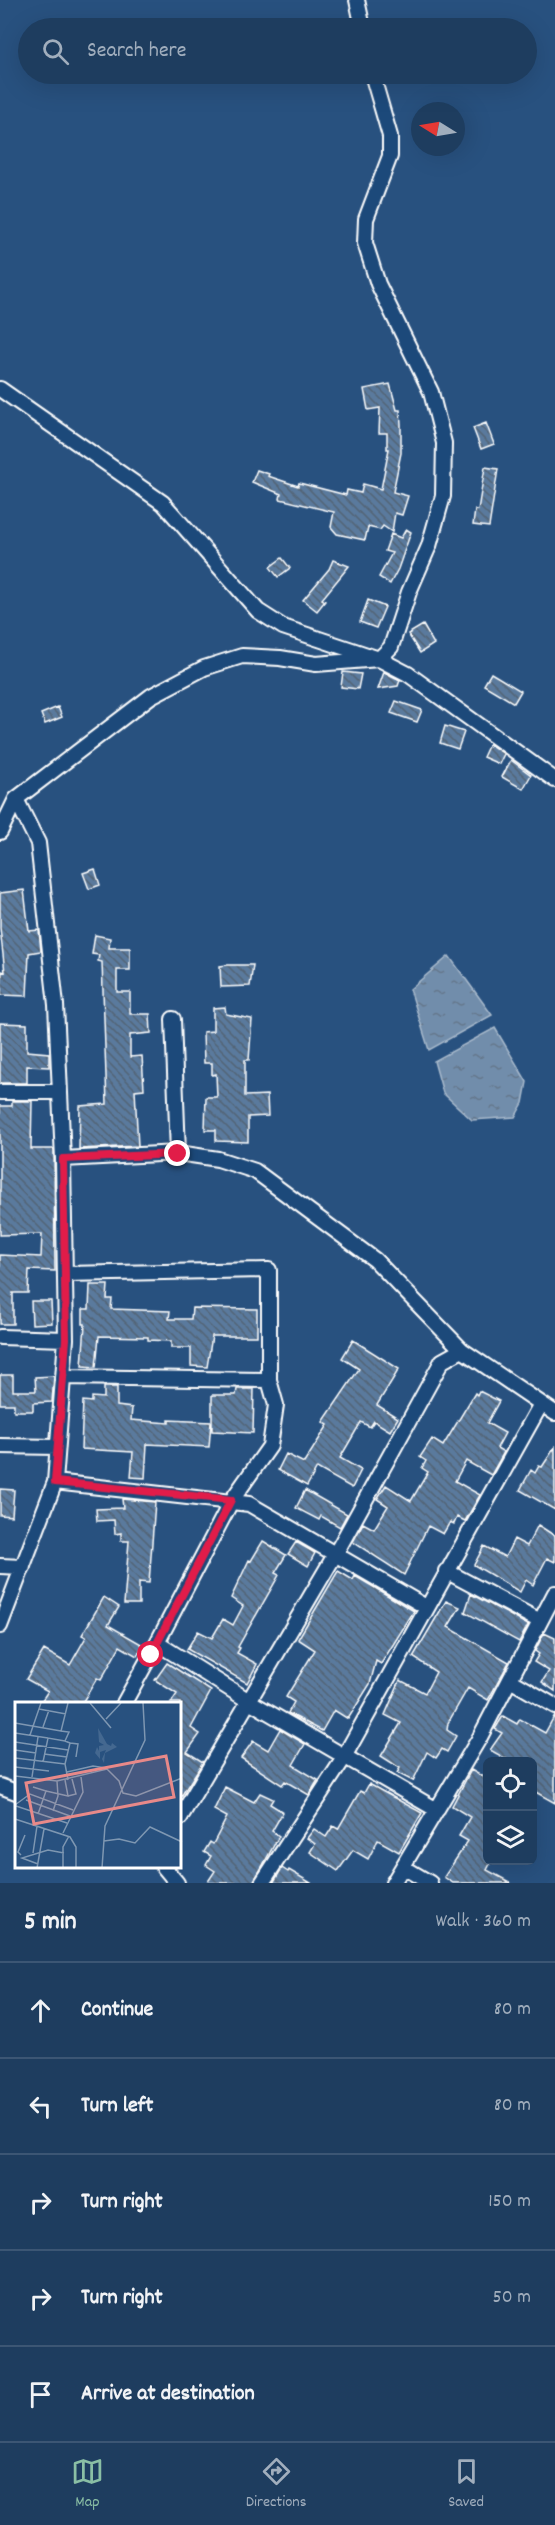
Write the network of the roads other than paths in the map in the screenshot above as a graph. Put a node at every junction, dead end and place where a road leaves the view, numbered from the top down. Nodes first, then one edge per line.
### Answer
1 (357, 0) edge
2 (361, 18) edge
3 (375, 84) edge
4 (0, 389) edge
5 (379, 659) junction
6 (555, 780) edge
7 (16, 799) junction
8 (0, 832) edge
9 (173, 1019) dead end
10 (0, 1092) edge
11 (60, 1092) junction
12 (178, 1154) junction
13 (63, 1159) junction
14 (65, 1274) junction
15 (0, 1337) edge
16 (66, 1339) junction
17 (462, 1350) junction
18 (63, 1377) junction
19 (269, 1380) junction
20 (541, 1404) junction
21 (555, 1413) edge
22 (0, 1446) edge
23 (57, 1447) junction
24 (55, 1482) junction
25 (231, 1500) junction
26 (336, 1553) junction
27 (0, 1566) edge
28 (23, 1567) junction
29 (446, 1571) junction
30 (555, 1593) edge
31 (426, 1607) junction
32 (540, 1621) junction
33 (0, 1626) edge
34 (157, 1643) junction
35 (510, 1680) junction
36 (249, 1701) junction
37 (125, 1702) edge
38 (555, 1706) edge
39 (344, 1757) junction
40 (0, 1786) edge
41 (15, 1792) edge
42 (437, 1810) junction
43 (182, 1815) edge
44 (403, 1867) junction
45 (165, 1868) edge
46 (177, 1883) edge
47 (262, 1883) edge
48 (393, 1883) edge
49 (430, 1883) edge

1 - 2 street
3 - 5 street
4 - 5 street
5 - 6 street
5 - 7 street
7 - 8 street
7 - 11 street
9 - 12 street
10 - 11 street
11 - 13 street
12 - 13 street
12 - 17 street
13 - 14 street
14 - 16 street
14 - 19 street
15 - 16 street
16 - 18 street
17 - 20 street
17 - 26 street
18 - 19 street
18 - 23 street
19 - 25 street
20 - 21 street
20 - 29 street
22 - 23 street
23 - 24 street
24 - 25 street
24 - 28 street
25 - 26 street
25 - 34 street
26 - 31 street
26 - 36 street
27 - 28 street
28 - 33 street
29 - 31 street
29 - 32 street
30 - 32 street
31 - 39 street
32 - 35 street
34 - 36 street
34 - 37 street
35 - 38 street
35 - 42 street
36 - 39 street
36 - 43 street
39 - 42 street
39 - 47 street
40 - 41 street
42 - 44 street
44 - 48 street
44 - 49 street
45 - 46 street

